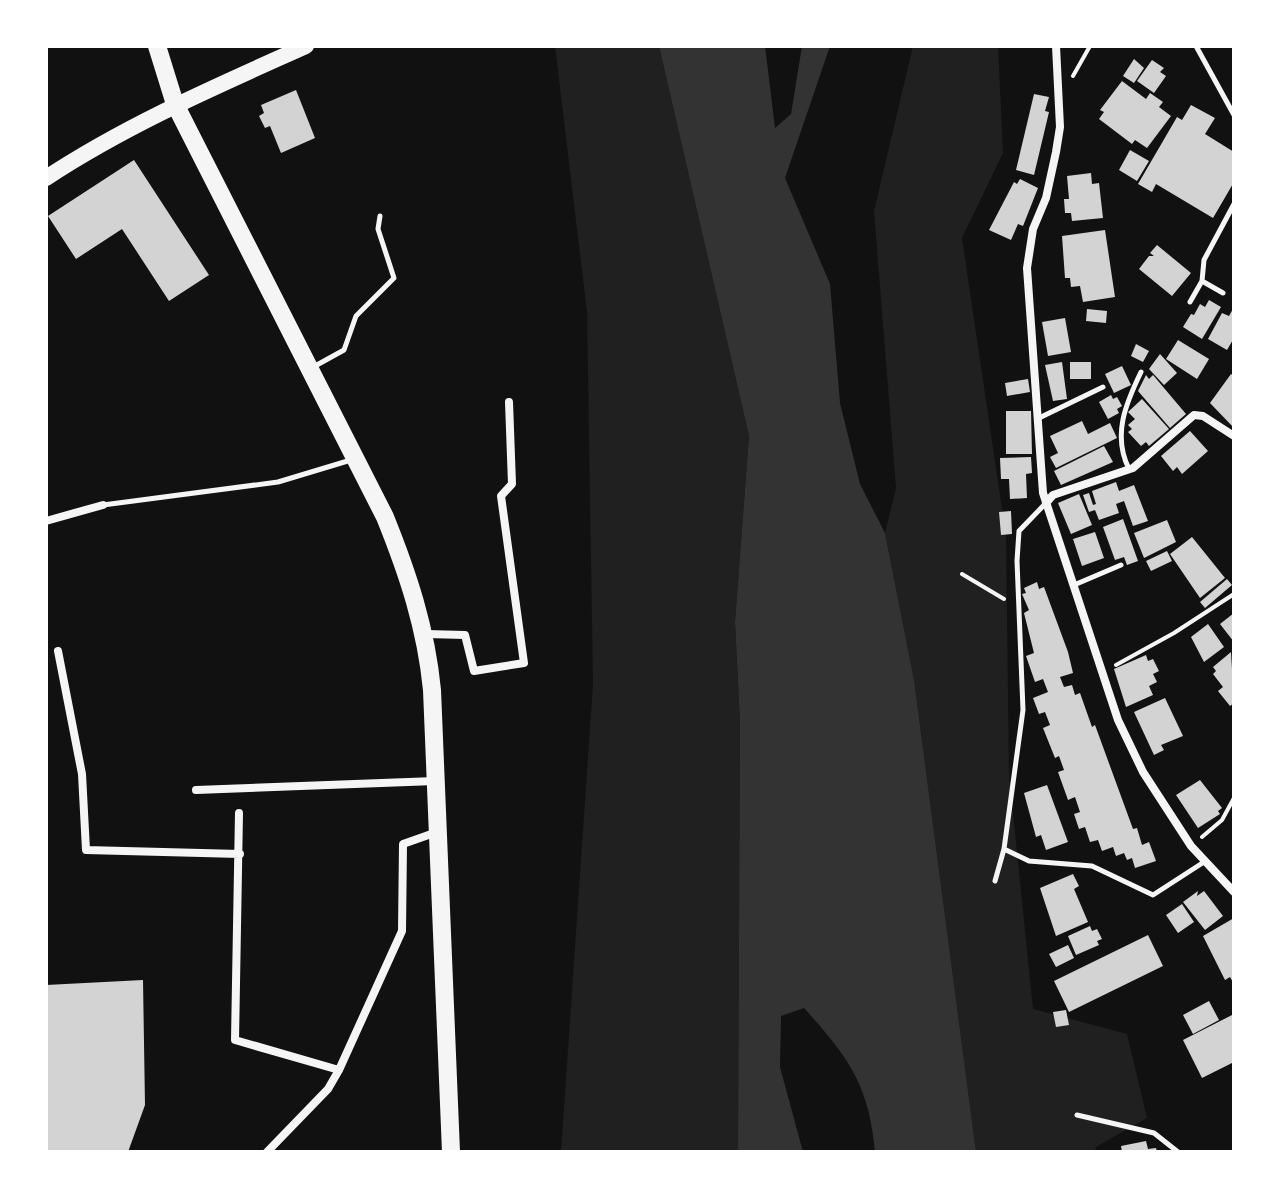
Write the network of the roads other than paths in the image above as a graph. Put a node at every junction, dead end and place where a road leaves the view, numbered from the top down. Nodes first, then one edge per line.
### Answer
1 (157, 46) edge
2 (306, 46) edge
3 (1056, 46) edge
4 (1196, 46) edge
5 (175, 104) junction
6 (1234, 115) edge
7 (46, 178) edge
8 (1234, 204) edge
9 (380, 216) dead end
10 (1202, 281) junction
11 (1223, 293) dead end
12 (1190, 302) dead end
13 (310, 368) junction
14 (1141, 372) dead end
15 (1103, 387) dead end
16 (509, 402) dead end
17 (1039, 418) junction
18 (1234, 436) edge
19 (355, 458) junction
20 (1129, 469) junction
21 (1046, 503) junction
22 (103, 505) joint
23 (46, 521) edge
24 (1121, 565) dead end
25 (1074, 585) junction
26 (426, 634) junction
27 (58, 651) dead end
28 (436, 781) junction
29 (196, 790) dead end
30 (239, 813) dead end
31 (438, 832) junction
32 (1004, 849) junction
33 (240, 854) junction
34 (1204, 862) junction
35 (995, 881) dead end
36 (1234, 892) edge
37 (339, 1070) junction
38 (1077, 1115) dead end
39 (267, 1152) edge
40 (451, 1152) edge
41 (1178, 1152) edge

1 - 5 highway
2 - 5 main road
3 - 17 street
4 - 6 lane
5 - 7 main road
5 - 13 highway
8 - 10 lane
9 - 13 lane
10 - 11 lane
10 - 12 lane
13 - 19 highway
14 - 20 lane
15 - 17 lane
16 - 26 street
17 - 21 street
18 - 20 street
19 - 22 lane
19 - 26 highway
20 - 21 street
21 - 25 street
21 - 32 lane
22 - 23 street
24 - 25 lane
25 - 34 street
26 - 28 highway
27 - 33 street
28 - 29 street
28 - 31 highway
30 - 33 street
31 - 37 street
31 - 40 highway
32 - 34 lane
32 - 35 lane
33 - 37 street
34 - 36 street
37 - 39 street
38 - 41 lane

